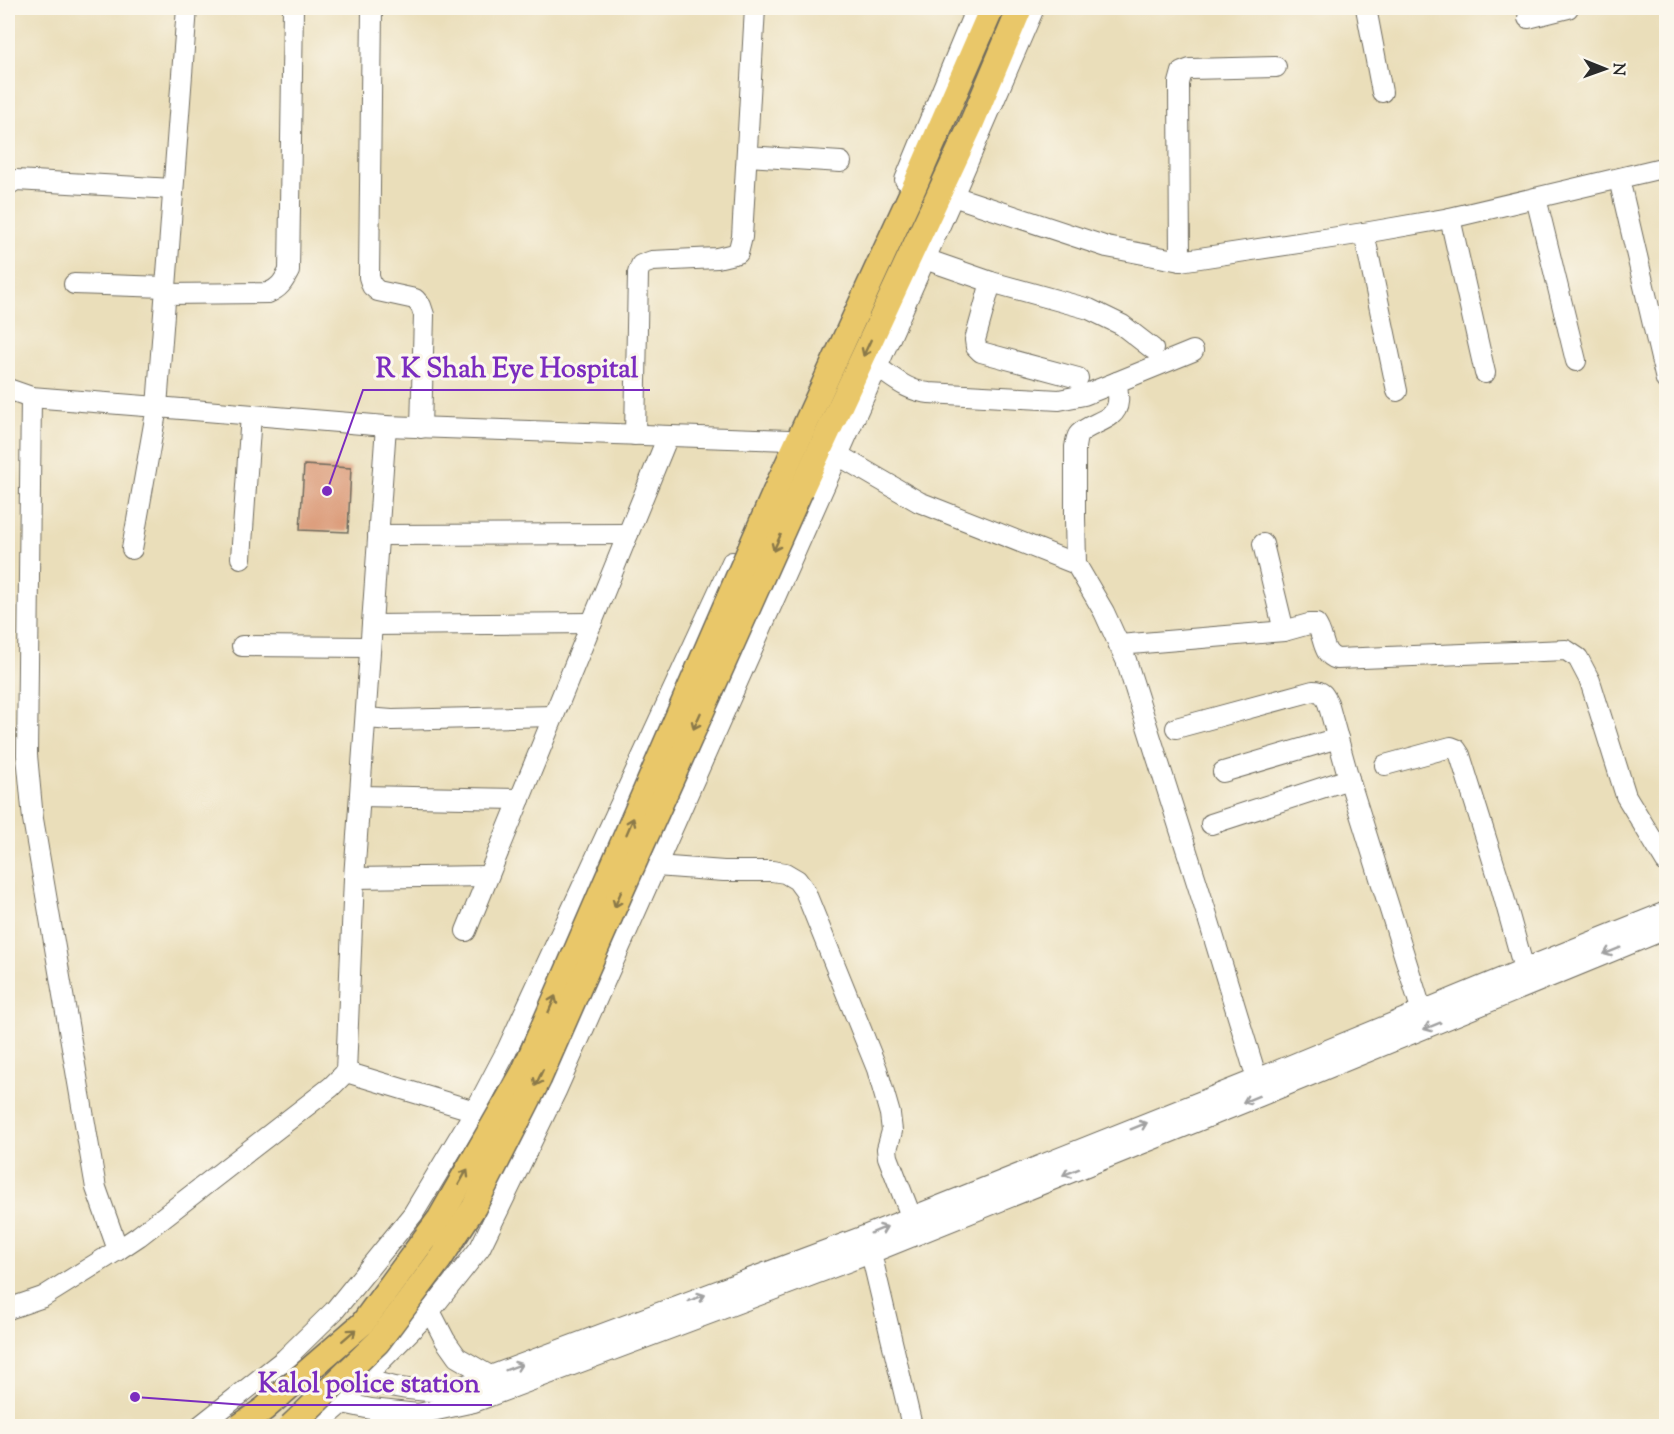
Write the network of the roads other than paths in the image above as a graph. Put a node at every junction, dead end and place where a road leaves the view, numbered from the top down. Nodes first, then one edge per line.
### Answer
1 (187, 8) edge
2 (293, 8) edge
3 (372, 8) edge
4 (755, 8) edge
5 (976, 8) edge
6 (992, 8) edge
7 (1020, 8) edge
8 (1034, 8) edge
9 (1366, 8) edge
10 (1568, 8) edge
11 (1528, 18) dead end
12 (1276, 67) dead end
13 (1382, 92) dead end
14 (747, 156) junction
15 (841, 162) dead end
16 (1666, 168) edge
17 (1620, 179) junction
18 (8, 185) edge
19 (173, 189) junction
20 (953, 196) junction
21 (1536, 198) junction
22 (1450, 218) junction
23 (1364, 233) junction
24 (925, 259) junction
25 (1180, 261) junction
26 (991, 282) junction
27 (74, 284) dead end
28 (166, 290) junction
29 (1153, 349) dead end
30 (1193, 351) dead end
31 (1575, 361) dead end
32 (877, 367) junction
33 (1485, 373) dead end
34 (1078, 378) dead end
35 (1666, 380) edge
36 (1117, 382) junction
37 (8, 389) edge
38 (1397, 391) dead end
39 (31, 397) junction
40 (157, 407) junction
41 (251, 415) junction
42 (386, 426) junction
43 (421, 428) junction
44 (635, 435) junction
45 (668, 436) junction
46 (788, 440) junction
47 (838, 455) junction
48 (790, 486) junction
49 (628, 534) junction
50 (378, 535) junction
51 (1263, 544) dead end
52 (132, 549) dead end
53 (241, 558) dead end
54 (1076, 564) junction
55 (592, 623) junction
56 (372, 625) junction
57 (1284, 631) junction
58 (1119, 645) junction
59 (242, 646) dead end
60 (370, 647) junction
61 (554, 716) junction
62 (366, 718) junction
63 (1176, 728) dead end
64 (1338, 738) junction
65 (1384, 765) dead end
66 (1223, 772) dead end
67 (1349, 779) junction
68 (360, 796) junction
69 (520, 799) junction
70 (1211, 824) dead end
71 (1666, 862) edge
72 (656, 866) junction
73 (488, 876) junction
74 (354, 878) junction
75 (1666, 912) edge
76 (1666, 929) edge
77 (466, 932) dead end
78 (1524, 969) junction
79 (1422, 1012) junction
80 (346, 1072) junction
81 (1257, 1079) junction
82 (476, 1111) junction
83 (915, 1225) junction
84 (118, 1250) junction
85 (871, 1253) junction
86 (8, 1309) edge
87 (430, 1311) junction
88 (306, 1338) junction
89 (285, 1359) junction
90 (490, 1376) junction
91 (363, 1379) junction
92 (343, 1403) junction
93 (418, 1414) junction
94 (200, 1426) edge
95 (240, 1426) edge
96 (291, 1426) edge
97 (316, 1426) edge
98 (386, 1426) edge
99 (912, 1426) edge

1 - 19 street
2 - 28 street
3 - 43 street
4 - 14 street
5 - 46 street
6 - 48 main road
7 -> 48 main road
8 - 20 street
9 - 13 street
10 - 11 street
12 - 25 street
14 - 15 street
14 - 44 street
16 - 17 street
17 - 21 street
17 - 35 street
18 - 19 street
19 - 28 street
20 - 24 street
20 - 25 street
21 - 22 street
21 - 31 street
22 - 23 street
22 - 33 street
23 - 25 street
23 - 38 street
24 - 26 street
24 - 32 street
26 - 29 street
26 - 34 street
27 - 28 street
28 - 40 street
30 - 36 street
32 - 36 street
32 - 47 street
36 - 54 street
37 - 39 street
39 - 40 street
39 - 84 street
40 - 41 street
40 - 52 street
41 - 42 street
41 - 53 street
42 - 43 street
42 - 50 street
43 - 44 street
44 - 45 street
45 - 46 street
45 - 49 street
46 - 82 street
47 - 54 street
47 - 72 street
95 -> 48 main road, bridge
48 -> 96 main road, bridge
49 - 50 street
49 - 55 street
50 - 56 street
51 - 57 street
54 - 58 street
55 - 56 street
55 - 61 street
56 - 60 street
57 - 58 street
57 - 71 street
58 - 81 street
59 - 60 street
60 - 62 street
61 - 62 street
61 - 69 street
62 - 68 street
63 - 64 street
64 - 66 street
64 - 67 street
65 - 78 street
67 - 70 street
67 - 79 street
68 - 69 street
68 - 74 street
69 - 73 street
72 - 83 street
72 - 87 street
73 - 74 street
73 - 77 street
74 - 80 street
75 - 78 street
76 -> 83 street
78 - 79 street
79 - 81 street
80 - 82 street
80 - 84 street
83 -> 81 street
82 - 88 street
83 - 85 street
90 -> 83 street
84 - 86 street
85 - 93 street
85 - 99 street
87 - 90 street
87 - 91 street
88 - 89 street
88 - 91 street
89 - 92 street
89 - 94 street
90 - 91 street
91 - 92 street
92 - 93 street
92 - 97 street
93 - 98 street

